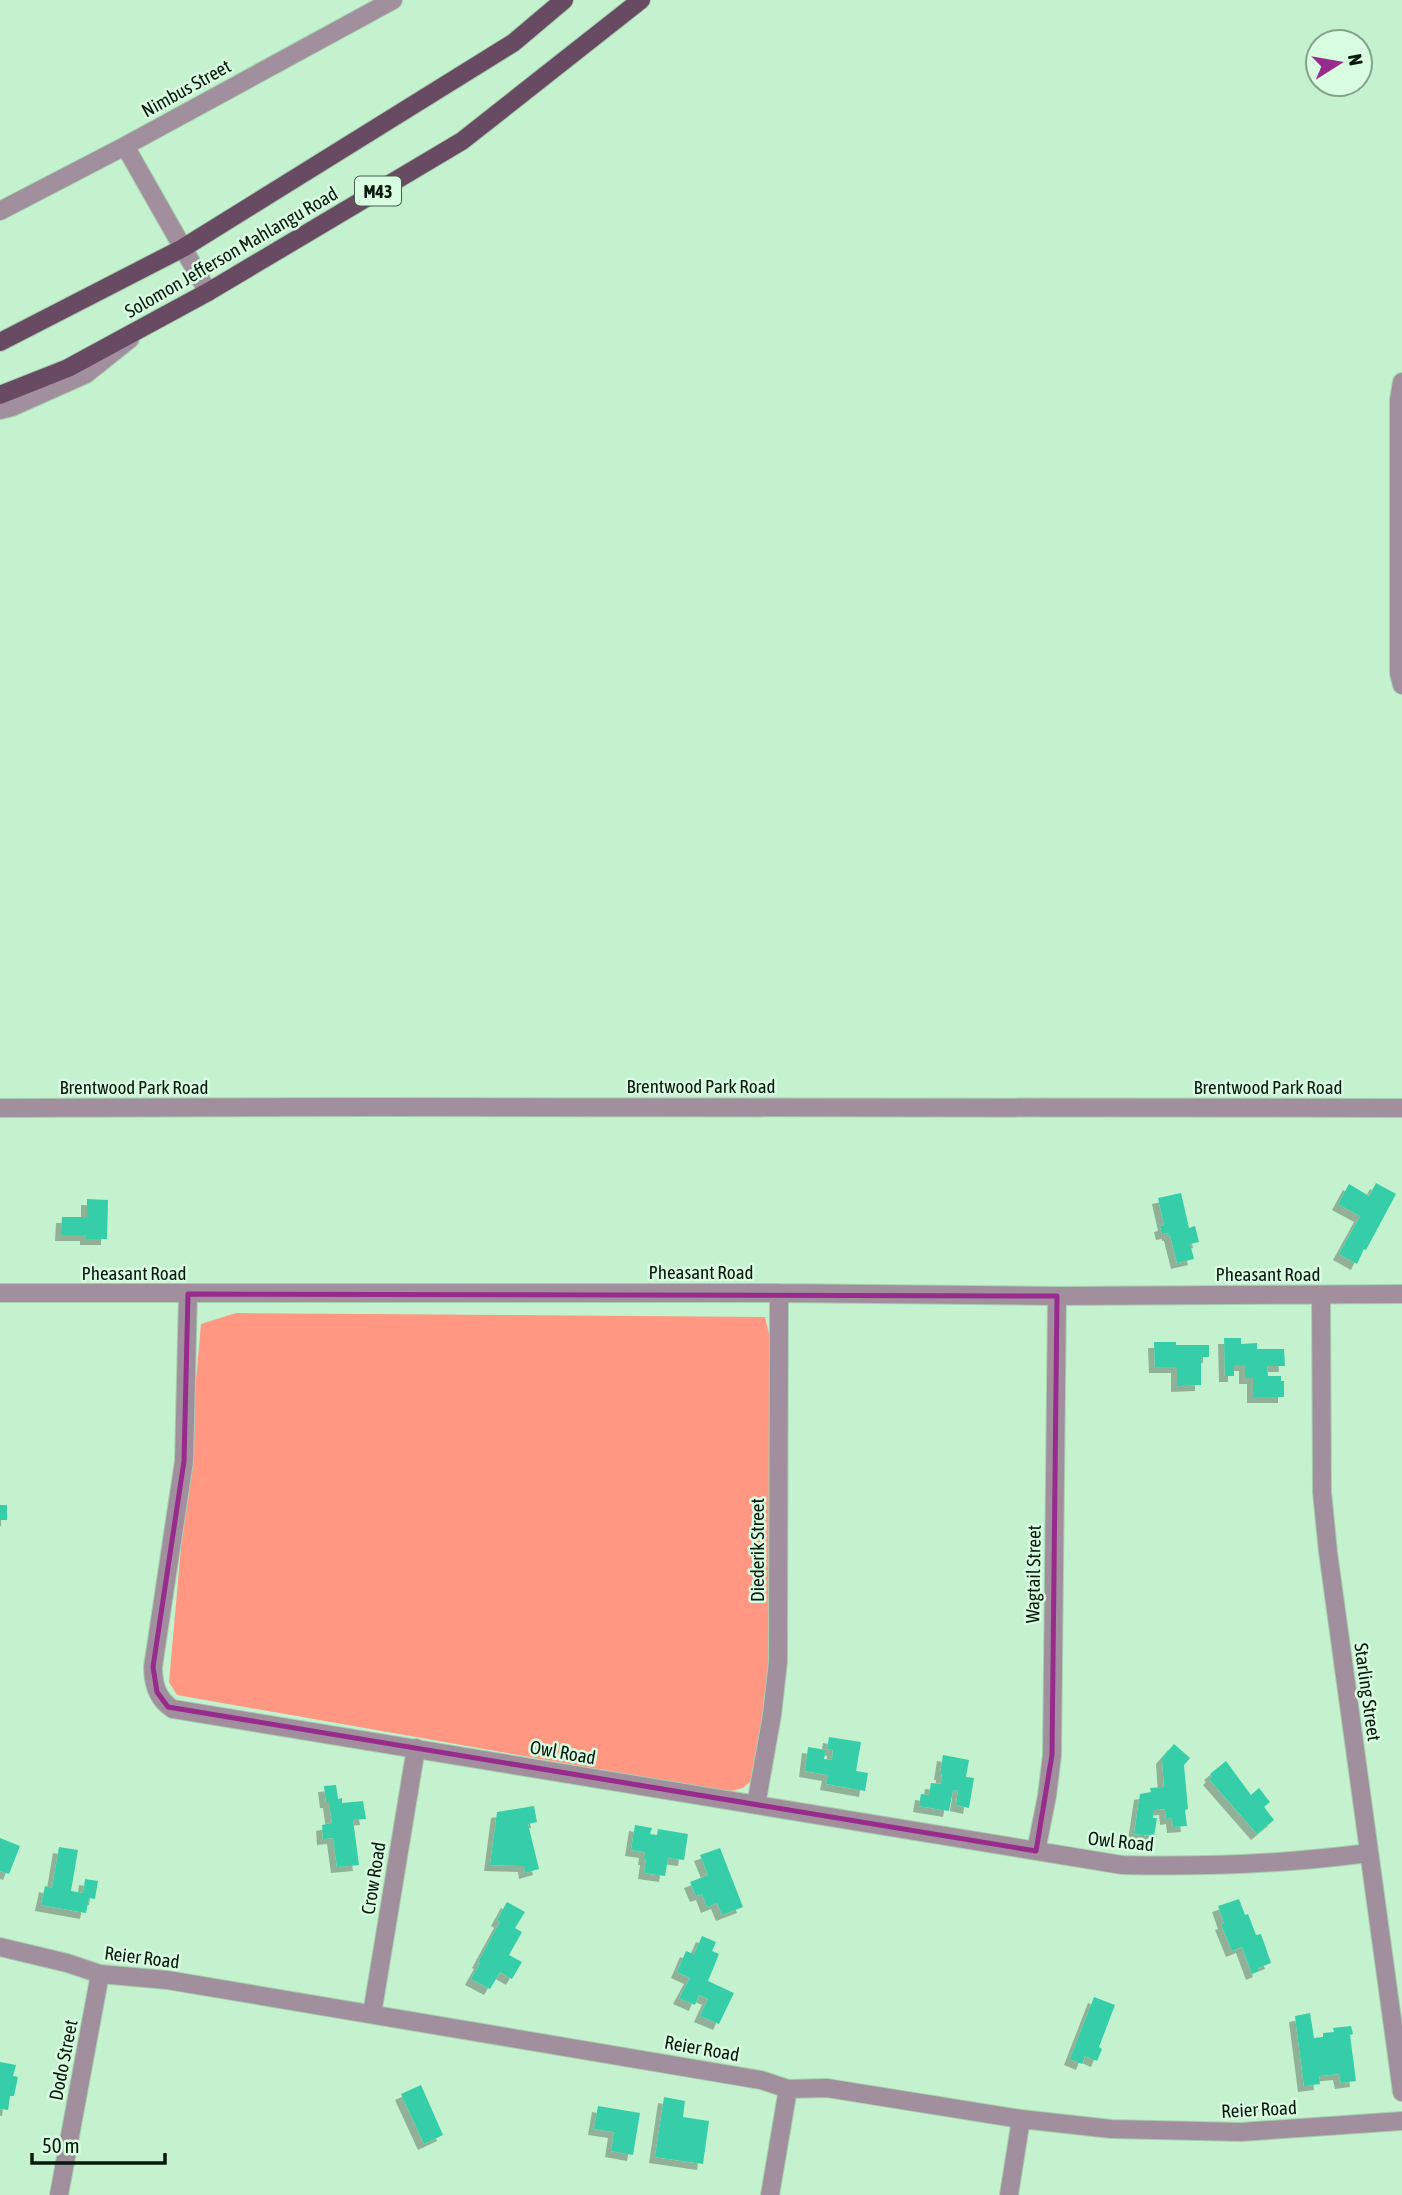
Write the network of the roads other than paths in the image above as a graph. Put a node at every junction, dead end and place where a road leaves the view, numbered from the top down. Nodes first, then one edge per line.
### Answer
1 (393, 0) edge
2 (564, 0) edge
3 (640, 0) edge
4 (125, 146) junction
5 (0, 211) edge
6 (183, 248) junction
7 (208, 292) junction
8 (152, 322) junction
9 (0, 342) edge
10 (1402, 382) edge
11 (0, 396) edge
12 (0, 410) edge
13 (1402, 685) edge
14 (0, 1108) edge
15 (1402, 1108) edge
16 (0, 1293) edge
17 (779, 1293) junction
18 (188, 1294) junction
19 (1402, 1294) edge
20 (1321, 1295) junction
21 (1058, 1296) junction
22 (416, 1748) junction
23 (756, 1805) junction
24 (1036, 1851) junction
25 (1368, 1853) junction
26 (0, 1947) edge
27 (100, 1974) junction
28 (373, 2014) junction
29 (788, 2089) junction
30 (1402, 2092) edge
31 (1021, 2119) junction
32 (1402, 2122) edge
33 (59, 2195) edge
34 (770, 2195) edge
35 (1009, 2195) edge

1 - 4 street, Nimbus Street
2 - 6 main road, Solomon Jefferson Mahlangu Road
3 - 7 main road, Solomon Jefferson Mahlangu Road / M43
4 - 5 street, Nimbus Street
4 - 6 street
6 - 7 street
6 - 9 main road, Solomon Jefferson Mahlangu Road
7 - 8 main road, Solomon Jefferson Mahlangu Road / M43
8 - 11 main road, Solomon Jefferson Mahlangu Road / M43
8 - 12 street
10 - 13 street
14 - 15 street, Brentwood Park Road
16 - 18 street, Pheasant Road
17 - 18 street, Pheasant Road
17 - 21 street, Pheasant Road
17 - 23 street, Diederik Street
18 - 22 street, Owl Road
19 - 20 street, Pheasant Road
20 - 21 street, Pheasant Road
20 - 25 street, Starling Street
21 - 24 street, Wagtail Street
22 - 23 street, Owl Road
22 - 28 street, Crow Road
23 - 24 street, Owl Road
24 - 25 street, Owl Road
25 - 30 street, Starling Street
26 - 27 street, Reier Road
27 - 28 street, Reier Road
27 - 33 street, Dodo Street
28 - 29 street, Reier Road
29 - 31 street, Reier Road
29 - 34 street
31 - 32 street, Reier Road
31 - 35 street

